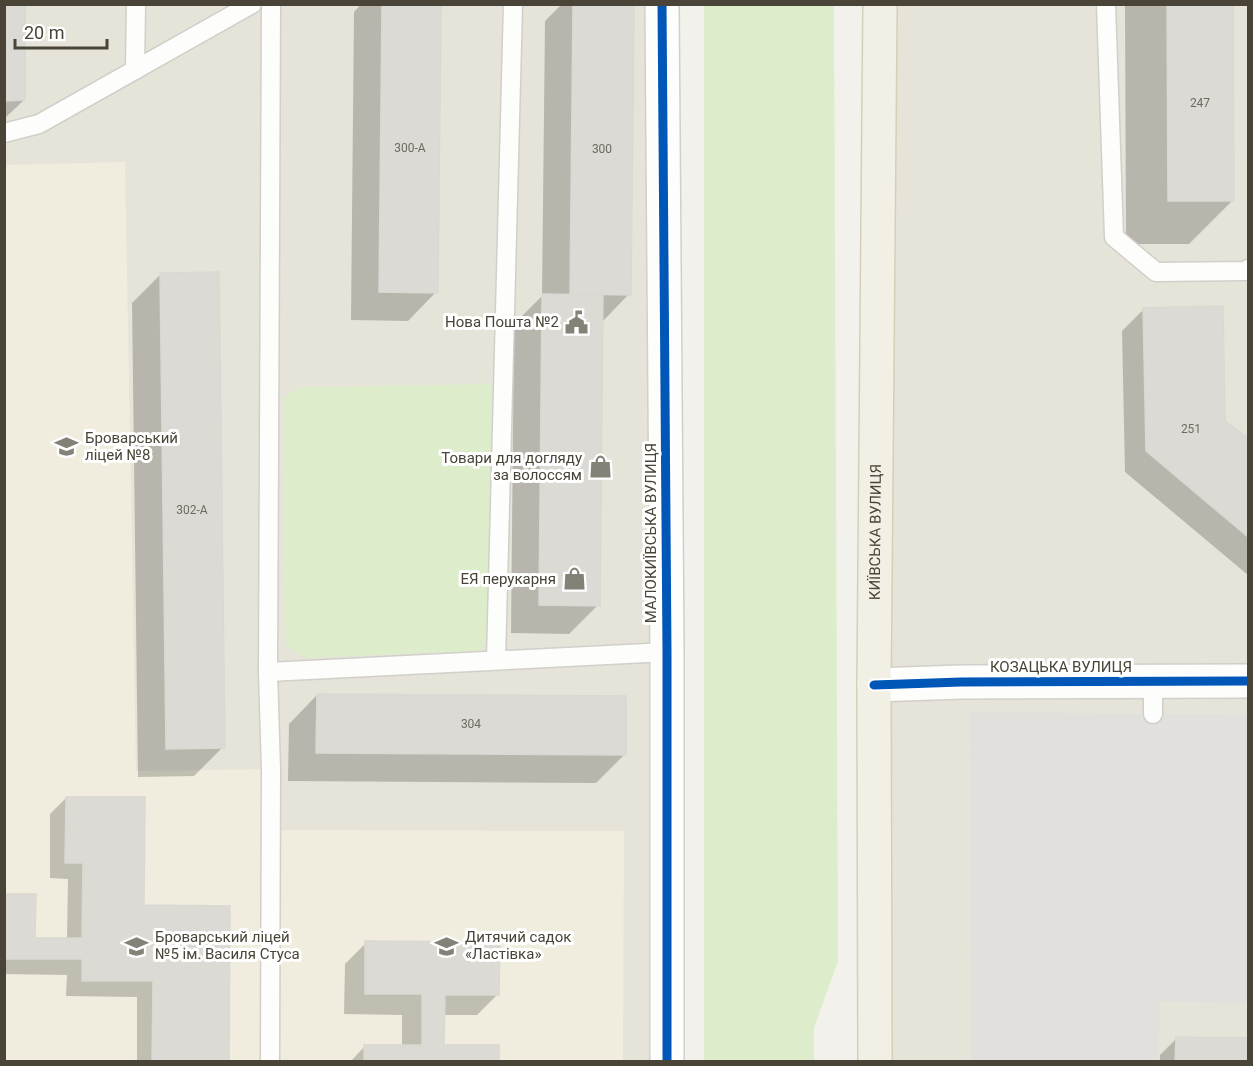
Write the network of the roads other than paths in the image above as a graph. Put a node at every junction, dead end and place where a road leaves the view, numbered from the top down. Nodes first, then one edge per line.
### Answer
1 (136, 4) edge
2 (252, 4) edge
3 (271, 4) edge
4 (513, 4) edge
5 (662, 4) edge
6 (880, 4) edge
7 (1106, 4) edge
8 (135, 70) junction
9 (4, 133) edge
10 (1248, 269) edge
11 (667, 652) junction
12 (496, 660) junction
13 (268, 672) junction
14 (1153, 681) junction
15 (1248, 681) edge
16 (874, 685) junction
17 (1153, 714) dead end
18 (270, 1062) edge
19 (667, 1062) edge
20 (875, 1062) edge

1 - 8 lane
2 - 8 lane
3 - 13 lane
4 - 12 lane
5 - 11 street, МАЛОКИЇВСЬКА ВУЛИЦЯ
6 - 16 main road, КИЇВСЬКА ВУЛИЦЯ
7 - 10 lane
8 - 9 lane
11 - 12 lane
11 - 19 street, МАЛОКИЇВСЬКА ВУЛИЦЯ
12 - 13 lane
13 - 18 lane
14 - 15 street, КОЗАЦЬКА ВУЛИЦЯ
14 - 16 street, КОЗАЦЬКА ВУЛИЦЯ
14 - 17 lane
16 - 20 main road, КИЇВСЬКА ВУЛИЦЯ

